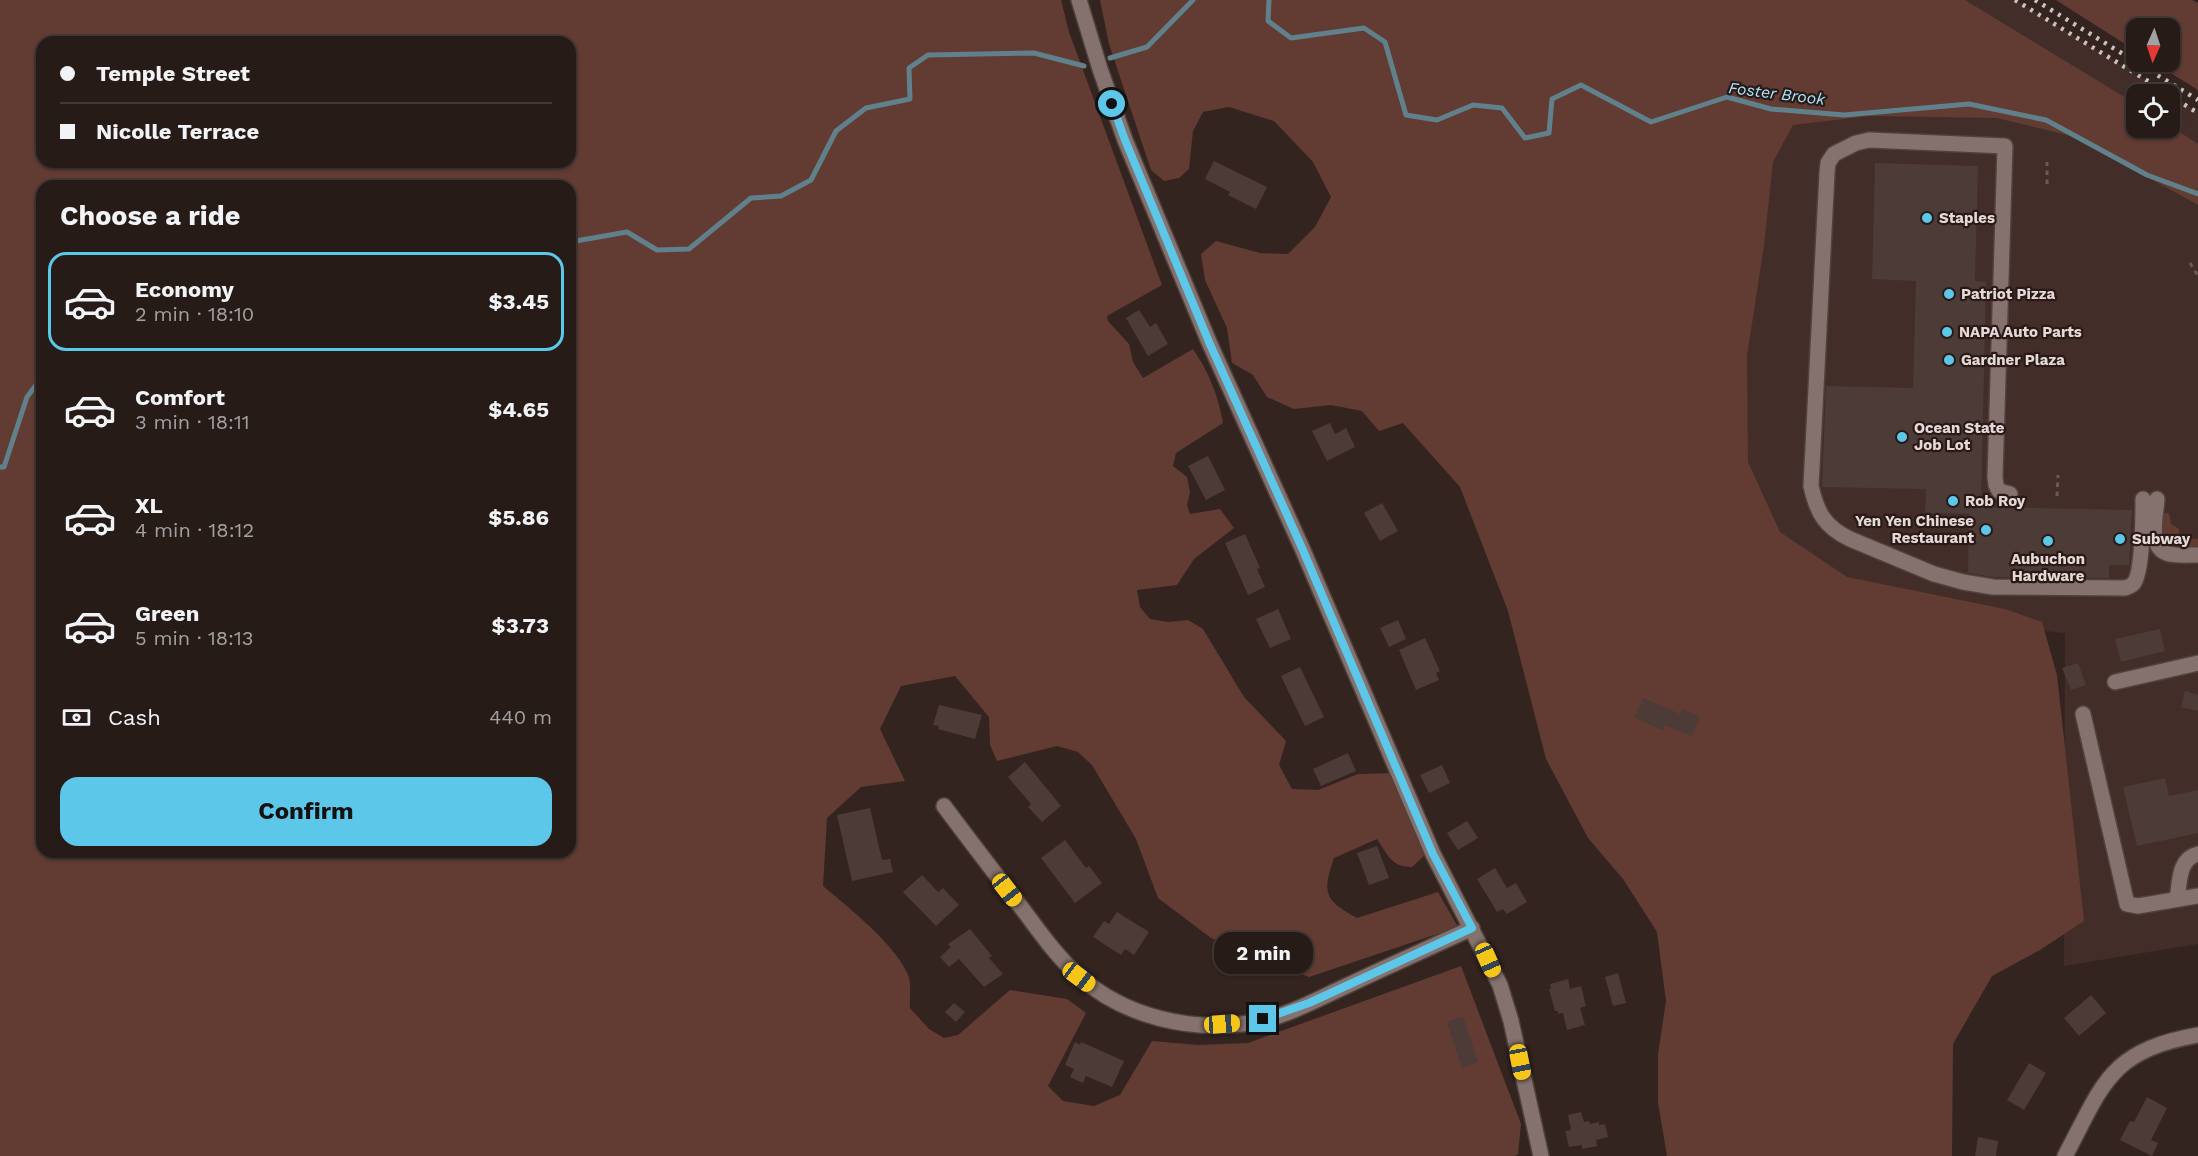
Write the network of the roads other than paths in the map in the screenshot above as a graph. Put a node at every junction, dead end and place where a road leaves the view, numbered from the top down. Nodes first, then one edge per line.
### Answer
1 (1079, 0) edge
2 (2010, 494) dead end
3 (2198, 555) edge
4 (2198, 663) edge
5 (2115, 682) dead end
6 (2083, 714) dead end
7 (944, 806) dead end
8 (2198, 854) edge
9 (2198, 896) edge
10 (2177, 899) junction
11 (1472, 928) junction
12 (2198, 1035) edge
13 (1541, 1156) edge
14 (2066, 1156) edge

1 - 11 street
2 - 3 street
4 - 5 street
6 - 10 street
7 - 11 street
8 - 10 street
9 - 10 street
11 - 13 street
12 - 14 street

